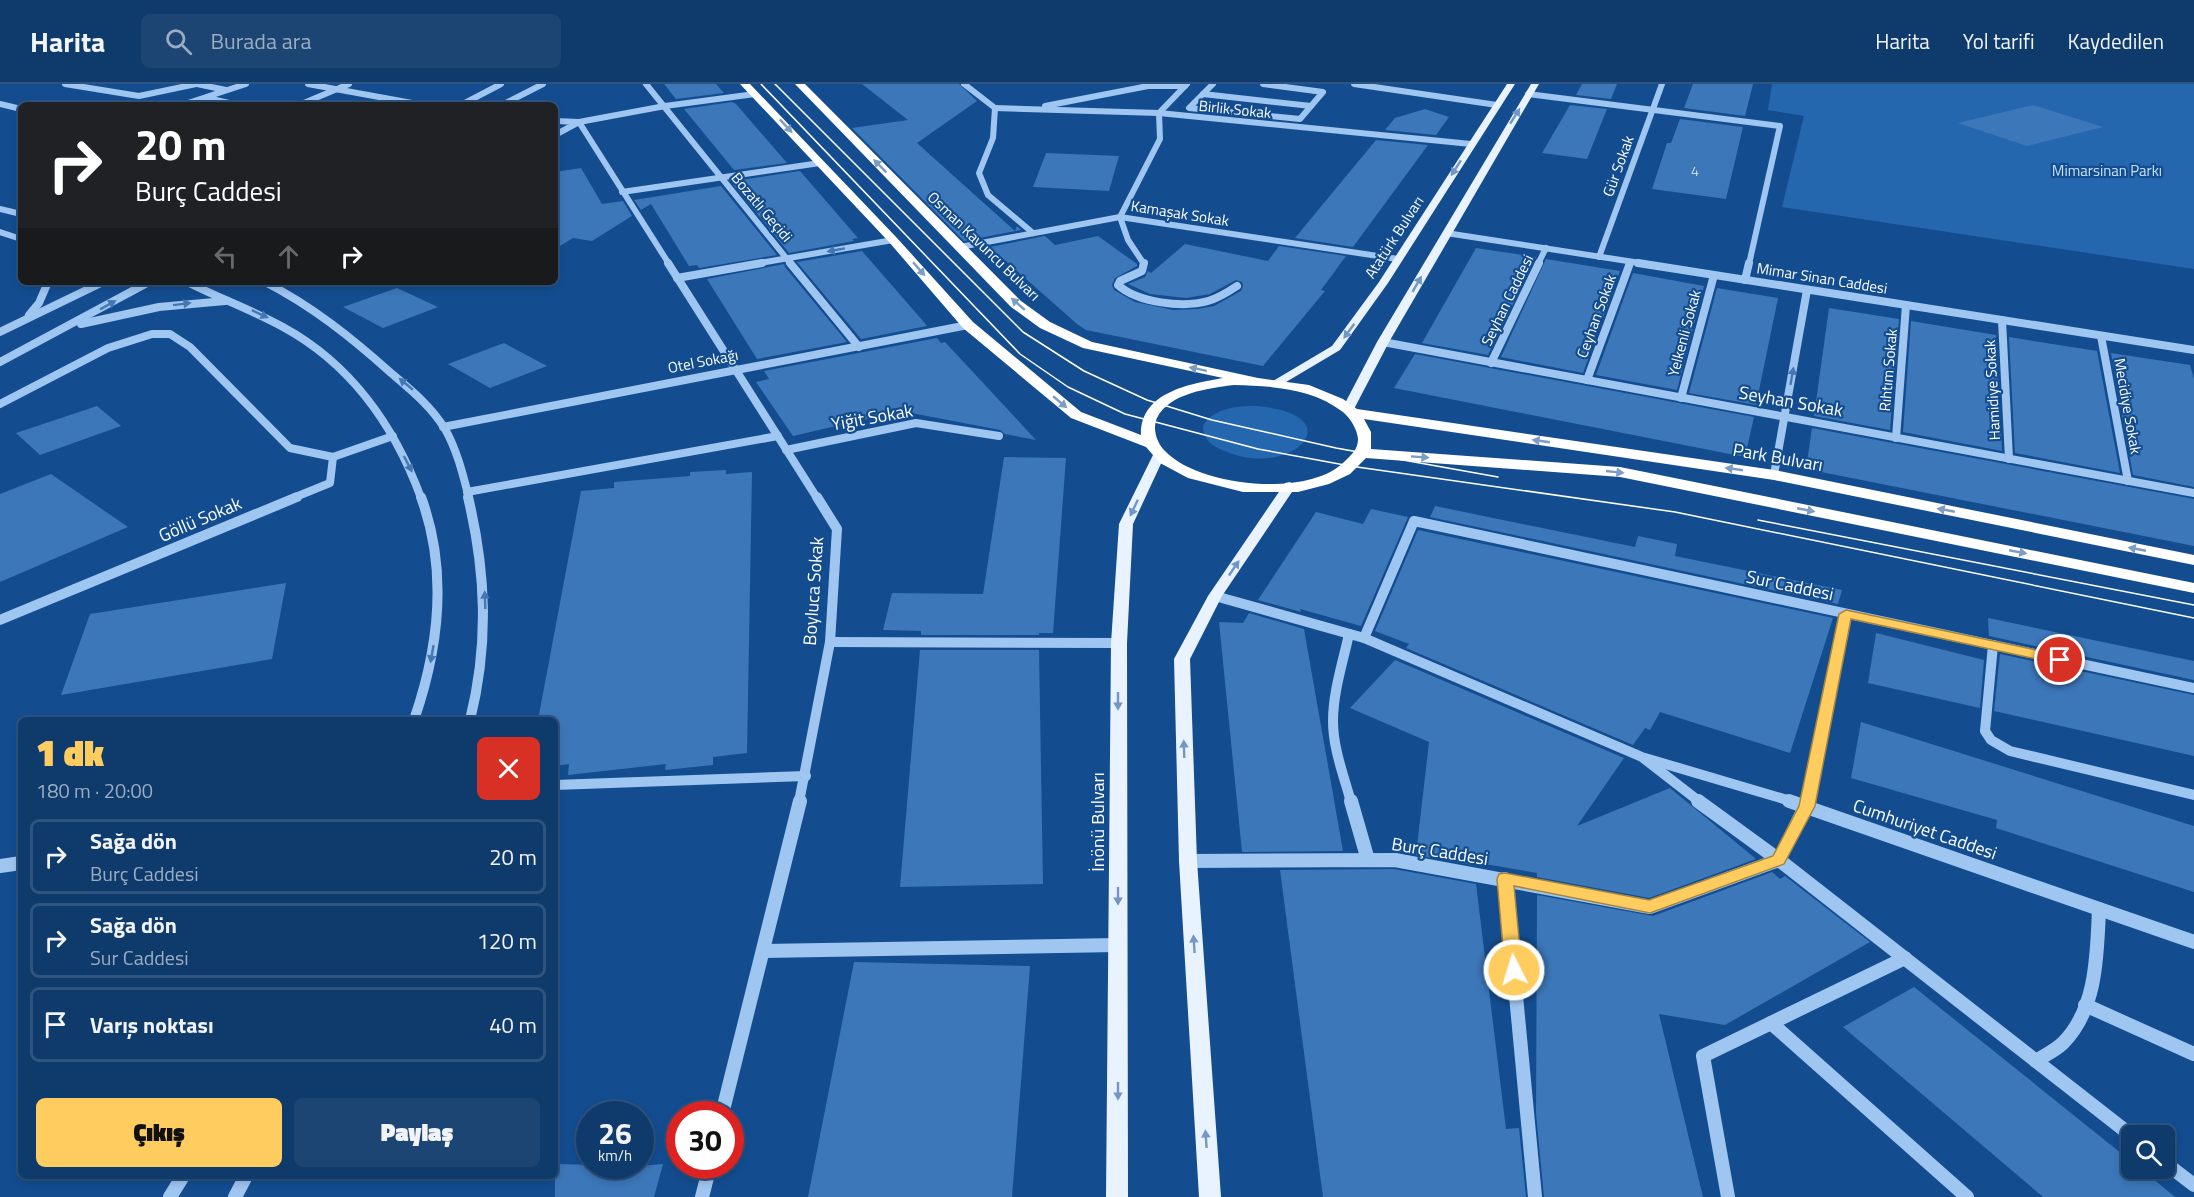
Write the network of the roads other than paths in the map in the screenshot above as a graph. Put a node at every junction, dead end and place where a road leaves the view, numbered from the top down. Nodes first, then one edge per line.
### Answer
1 (65, 84) edge
2 (196, 84) edge
3 (246, 84) edge
4 (308, 84) edge
5 (349, 84) edge
6 (501, 84) edge
7 (543, 84) edge
8 (646, 84) edge
9 (745, 84) edge
10 (800, 84) edge
11 (964, 84) edge
12 (1213, 84) edge
13 (1263, 84) edge
14 (1354, 84) edge
15 (1511, 84) edge
16 (1535, 84) edge
17 (1662, 84) edge
18 (1186, 85) edge
19 (226, 90) junction
20 (332, 90) junction
21 (755, 94) junction
22 (1203, 94) junction
23 (1528, 94) junction
24 (205, 98) junction
25 (192, 102) edge
26 (224, 102) edge
27 (306, 102) edge
28 (405, 102) edge
29 (467, 102) edge
30 (508, 102) edge
31 (0, 104) edge
32 (1497, 105) junction
33 (665, 106) junction
34 (1311, 106) junction
35 (18, 108) edge
36 (995, 108) junction
37 (1036, 109) junction
38 (1652, 110) junction
39 (1159, 113) junction
40 (558, 121) edge
41 (579, 122) junction
42 (558, 133) edge
43 (1471, 144) junction
44 (820, 163) junction
45 (720, 178) junction
46 (622, 192) junction
47 (1120, 217) junction
48 (0, 232) edge
49 (1033, 233) junction
50 (1446, 233) junction
51 (18, 238) edge
52 (893, 240) junction
53 (960, 246) junction
54 (1546, 248) junction
55 (1599, 257) junction
56 (787, 258) junction
57 (1398, 259) junction
58 (1630, 262) junction
59 (1714, 275) junction
60 (677, 278) junction
61 (1744, 279) junction
62 (47, 285) edge
63 (97, 285) edge
64 (144, 285) edge
65 (194, 285) edge
66 (270, 285) edge
67 (1237, 286) dead end
68 (1807, 290) junction
69 (229, 300) junction
70 (1906, 305) junction
71 (26, 318) junction
72 (2002, 320) junction
73 (968, 325) junction
74 (63, 330) junction
75 (0, 332) edge
76 (2101, 336) junction
77 (1383, 342) junction
78 (859, 347) junction
79 (2194, 351) edge
80 (0, 362) edge
81 (1491, 363) junction
82 (735, 368) junction
83 (1587, 380) junction
84 (1256, 381) junction
85 (1277, 383) junction
86 (1681, 398) junction
87 (0, 404) edge
88 (1350, 411) junction
89 (1785, 417) junction
90 (443, 427) junction
91 (393, 436) junction
92 (778, 436) junction
93 (999, 436) dead end
94 (1896, 438) junction
95 (1155, 449) junction
96 (786, 450) junction
97 (1362, 453) junction
98 (333, 457) junction
99 (2009, 459) junction
100 (1774, 475) junction
101 (2128, 481) junction
102 (1290, 486) junction
103 (468, 492) junction
104 (2194, 493) edge
105 (2194, 560) edge
106 (2194, 588) edge
107 (1215, 596) junction
108 (1846, 614) junction
109 (0, 621) edge
110 (1349, 634) junction
111 (1364, 638) junction
112 (830, 642) junction
113 (1119, 643) junction
114 (1993, 645) junction
115 (2194, 688) edge
116 (415, 717) edge
117 (471, 717) edge
118 (1642, 757) junction
119 (806, 776) junction
120 (558, 785) edge
121 (2194, 795) edge
122 (1807, 806) junction
123 (1368, 860) junction
124 (1779, 860) junction
125 (1188, 861) junction
126 (18, 863) edge
127 (0, 866) edge
128 (1505, 879) junction
129 (2099, 909) junction
130 (2194, 942) edge
131 (1118, 945) junction
132 (763, 951) junction
133 (1905, 958) junction
134 (2085, 1005) junction
135 (1771, 1023) junction
136 (2194, 1054) edge
137 (2036, 1061) junction
138 (726, 1101) edge
139 (2121, 1127) edge
140 (2175, 1170) edge
141 (181, 1179) edge
142 (244, 1179) edge
143 (707, 1179) edge
144 (2194, 1185) edge
145 (170, 1197) edge
146 (235, 1197) edge
147 (702, 1197) edge
148 (1117, 1197) edge
149 (1210, 1197) edge
150 (1535, 1197) edge
151 (1728, 1197) edge
152 (1967, 1197) edge

1 - 2 street
2 - 19 street
3 - 19 street
4 - 20 street
5 - 20 street
6 - 29 street
7 - 30 street
8 - 33 street, Bozatlı Geçidi
9 - 21 highway
53 -> 10 highway, Osman Kavuncu Bulvarı
11 - 36 street
12 - 22 street
13 - 34 street
14 - 32 street
15 - 32 main road, Atatürk Bulvarı
16 - 23 main road
17 - 38 street, Gür Sokak
18 - 37 street
18 - 39 street
19 - 24 street
20 - 27 street
20 - 28 street
21 - 33 street
21 -> 44 highway
22 - 34 street
22 - 34 street
23 - 38 street
50 -> 23 main road
24 - 25 street
24 - 26 street
31 - 35 street
32 - 43 main road, Atatürk Bulvarı
33 - 41 street
33 - 45 street, Bozatlı Geçidi
36 - 37 street, Birlik Sokak
36 - 49 street
37 - 39 street, Birlik Sokak
38 - 55 street, Gür Sokak
38 - 61 street
39 - 43 street, Birlik Sokak
39 - 47 street
40 - 41 street
41 - 42 street
41 - 46 street, Boyluca Sokak
43 -> 57 main road, Atatürk Bulvarı
44 - 45 street
44 - 52 highway
45 - 46 street
45 - 56 street, Bozatlı Geçidi
46 - 60 street, Boyluca Sokak
47 - 49 street, Kamaşak Sokak
47 - 57 street, Kamaşak Sokak
47 - 67 street
48 - 51 street
49 - 53 street, Kamaşak Sokak
50 - 54 street, Mimar Sinan Caddesi
77 -> 50 main road
52 -> 56 street
52 -> 73 highway
84 -> 53 highway, Osman Kavuncu Bulvarı
54 - 55 street, Mimar Sinan Caddesi
54 - 81 street, Seyhan Caddesi
55 - 58 street, Mimar Sinan Caddesi
56 - 60 street
56 - 78 street, Bozatlı Geçidi
57 -> 85 main road, Atatürk Bulvarı
58 - 59 street, Mimar Sinan Caddesi
58 - 83 street, Ceyhan Sokak
59 - 61 street, Mimar Sinan Caddesi
59 - 86 street, Yelkenli Sokak
60 - 82 street, Boyluca Sokak
61 - 68 street, Mimar Sinan Caddesi
62 - 71 street
63 - 71 street
74 -> 64 street
65 - 69 street
90 -> 66 street
68 - 70 street, Mimar Sinan Caddesi
89 -> 68 street
74 -> 69 street
69 -> 91 street
70 - 72 street, Mimar Sinan Caddesi
70 - 94 street, Rıhtım Sokak
71 - 75 street
72 - 76 street, Mimar Sinan Caddesi
72 - 99 street, Hamidiye Sokak
73 - 78 street, Otel Sokağı
73 -> 95 highway
74 - 80 street
76 - 79 street, Mimar Sinan Caddesi
76 - 101 street, Mecidiye Sokak
77 - 81 street, Seyhan Sokak
77 - 88 main road
78 - 82 street, Otel Sokağı
81 - 83 street, Seyhan Sokak
82 - 90 street, Otel Sokağı
82 - 92 street, Boyluca Sokak
83 - 86 street, Seyhan Sokak
84 - 85 highway
84 - 95 highway
85 - 88 highway
86 - 89 street, Seyhan Sokak
87 - 98 street
88 - 97 highway
100 -> 88 highway, Park Bulvarı
89 - 94 street, Seyhan Sokak
89 - 100 street
90 - 103 street
91 - 98 street
91 -> 116 street
92 - 96 street, Boyluca Sokak
92 - 103 street
93 - 96 street, Yiğit Sokak
94 - 99 street, Seyhan Sokak
95 - 102 highway
95 -> 113 main road, İnönü Bulvarı
96 - 112 street, Boyluca Sokak
97 - 102 highway
97 -> 106 highway
98 - 109 street, Göllü Sokak
99 - 101 street, Seyhan Sokak
105 -> 100 highway, Park Bulvarı
101 - 104 street, Seyhan Sokak
107 -> 102 main road
117 -> 103 street
107 - 110 street
125 -> 107 main road
108 - 111 street, Sur Caddesi
108 - 114 street, Sur Caddesi
108 - 122 street
110 - 111 street
110 - 123 street
111 - 118 street
112 - 113 street
112 - 119 street, Boyluca Sokak
113 -> 131 main road, İnönü Bulvarı
114 - 115 street, Sur Caddesi
114 - 121 street
118 - 122 street, Cumhuriyet Caddesi
118 - 124 street
119 - 120 street
119 - 132 street, Boyluca Sokak
122 - 124 street
122 - 129 street, Cumhuriyet Caddesi
123 - 125 street, Burç Caddesi
123 - 128 street, Burç Caddesi
124 - 128 street, Burç Caddesi
124 - 133 street
149 -> 125 main road
126 - 127 street
128 - 150 street
129 - 130 street, Cumhuriyet Caddesi
129 - 134 street
131 - 132 street
131 -> 148 main road, İnönü Bulvarı
132 - 138 street, Boyluca Sokak
133 - 135 street
133 - 137 street
134 - 136 street
134 - 137 street
135 - 151 street
135 - 152 street
137 - 139 street
140 - 144 street
141 - 145 street
142 - 146 street
143 - 147 street

